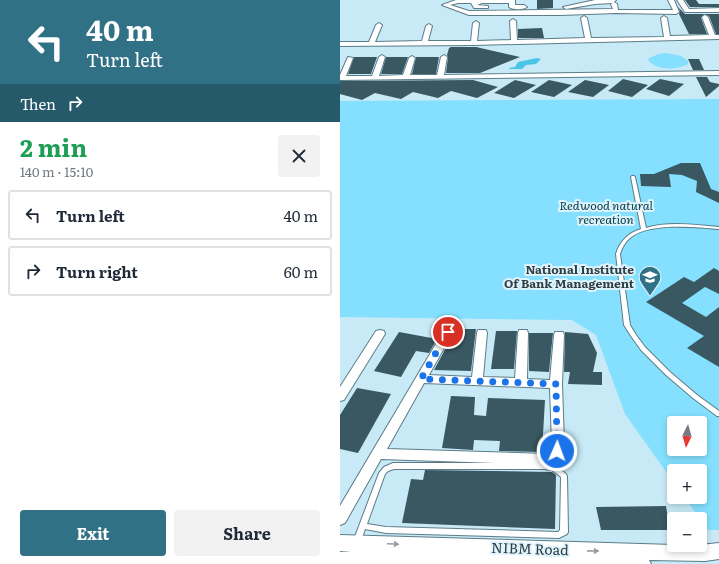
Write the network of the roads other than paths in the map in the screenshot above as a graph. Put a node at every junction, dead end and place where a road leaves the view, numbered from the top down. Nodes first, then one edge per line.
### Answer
1 (680, 0) edge
2 (512, 3) edge
3 (673, 3) edge
4 (614, 4) edge
5 (719, 10) edge
6 (705, 17) dead end
7 (584, 18) dead end
8 (664, 18) dead end
9 (513, 21) dead end
10 (476, 23) dead end
11 (379, 25) dead end
12 (429, 26) dead end
13 (667, 37) junction
14 (716, 37) edge
15 (588, 40) junction
16 (514, 42) junction
17 (371, 43) junction
18 (424, 43) junction
19 (474, 43) junction
20 (340, 44) edge
21 (382, 57) dead end
22 (444, 57) dead end
23 (350, 58) dead end
24 (412, 58) dead end
25 (719, 73) edge
26 (440, 76) junction
27 (375, 77) junction
28 (406, 77) junction
29 (341, 78) edge
30 (634, 177) dead end
31 (719, 228) edge
32 (644, 230) junction
33 (448, 332) dead end
34 (482, 333) dead end
35 (523, 333) dead end
36 (380, 334) dead end
37 (559, 335) dead end
38 (421, 379) junction
39 (477, 381) junction
40 (521, 383) junction
41 (556, 384) junction
42 (340, 396) edge
43 (719, 414) edge
44 (378, 454) junction
45 (340, 519) edge
46 (355, 551) edge
47 (711, 556) edge
48 (621, 564) edge
49 (641, 564) edge

1 - 5 street
2 - 4 street
2 - 4 street
3 - 4 street
6 - 14 street
7 - 15 street
8 - 13 street
9 - 16 street
10 - 19 street
11 - 17 street
12 - 18 street
13 - 14 street
13 - 15 street
15 - 16 street
16 - 19 street
17 - 18 street
17 - 20 street
18 - 19 street
21 - 27 street
22 - 26 street
23 - 29 street
24 - 28 street
25 - 26 street
26 - 28 street
27 - 28 street
27 - 29 street
30 - 32 lane
31 - 32 lane
32 - 43 lane
33 - 38 street
34 - 39 street
35 - 40 street
36 - 42 street
37 - 41 street
38 - 39 street
38 - 44 street
39 - 40 street
40 - 41 street
41 - 44 street
44 - 45 street
46 - 46 lane
46 -> 47 street, NIBM Road
46 - 48 street, NIBM Road
48 - 49 street, NIBM Road

